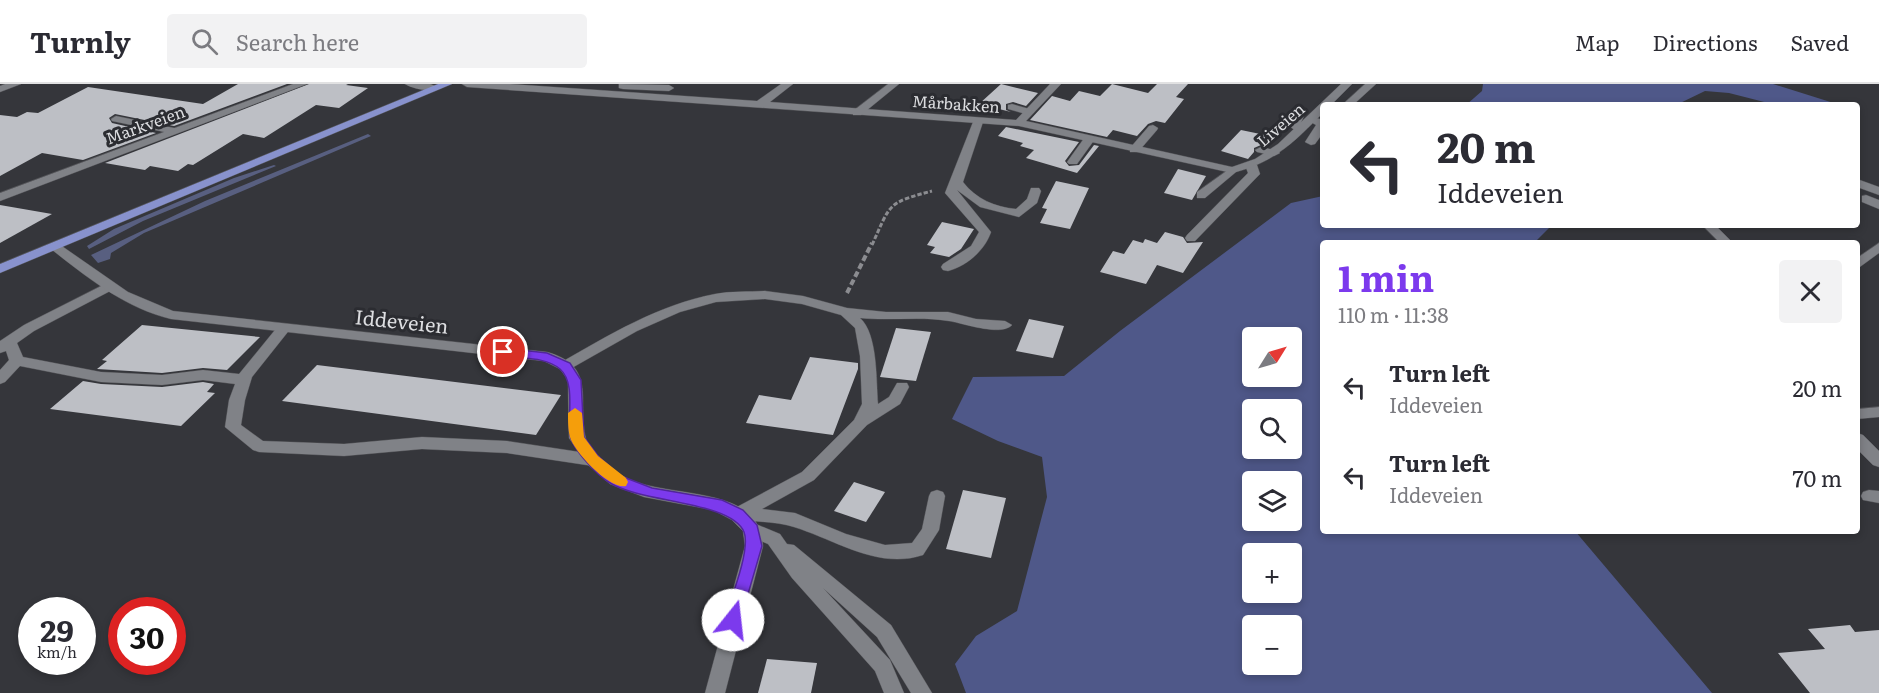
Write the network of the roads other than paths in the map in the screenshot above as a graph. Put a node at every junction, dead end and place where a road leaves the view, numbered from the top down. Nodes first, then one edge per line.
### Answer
1 (16, 84) edge
2 (302, 84) edge
3 (410, 84) edge
4 (467, 84) edge
5 (786, 84) edge
6 (894, 84) edge
7 (1056, 84) edge
8 (1347, 84) edge
9 (1371, 84) edge
10 (625, 85) edge
11 (441, 86) edge
12 (669, 88) dead end
13 (0, 89) edge
14 (606, 95) junction
15 (1328, 102) edge
16 (1350, 102) edge
17 (759, 105) junction
18 (1012, 107) dead end
19 (1320, 108) edge
20 (1029, 112) junction
21 (857, 113) junction
22 (1306, 115) junction
23 (116, 118) dead end
24 (978, 122) junction
25 (1320, 122) edge
26 (1018, 123) junction
27 (1154, 128) dead end
28 (1320, 129) edge
29 (174, 131) junction
30 (1089, 139) junction
31 (1311, 142) dead end
32 (1134, 150) junction
33 (1261, 150) dead end
34 (1274, 153) junction
35 (1073, 162) dead end
36 (1254, 165) junction
37 (1232, 170) junction
38 (957, 182) junction
39 (1860, 184) edge
40 (1035, 191) dead end
41 (1879, 191) edge
42 (1201, 195) dead end
43 (0, 197) edge
44 (1866, 199) dead end
45 (1879, 205) edge
46 (1711, 228) edge
47 (1191, 238) dead end
48 (1724, 240) edge
49 (56, 246) junction
50 (1879, 247) edge
51 (1860, 263) edge
52 (948, 267) dead end
53 (0, 269) edge
54 (109, 286) junction
55 (846, 312) junction
56 (1005, 325) dead end
57 (284, 328) junction
58 (5, 345) edge
59 (16, 362) junction
60 (565, 366) junction
61 (0, 379) edge
62 (244, 380) junction
63 (902, 387) dead end
64 (1879, 412) edge
65 (1860, 414) edge
66 (860, 423) junction
67 (1860, 442) edge
68 (593, 460) junction
69 (1879, 461) edge
70 (937, 496) dead end
71 (740, 514) junction
72 (751, 530) junction
73 (774, 539) junction
74 (715, 693) edge
75 (894, 693) edge
76 (922, 693) edge

1 - 13 street
2 - 29 street, Markveien
3 - 11 street
4 - 14 street, Mårbakken
5 - 17 street
6 - 21 street
7 - 20 street
8 - 15 street, Liveien
9 - 16 street
10 - 12 street
10 - 14 street
11 - 49 main road
14 - 17 street, Mårbakken
17 - 21 street, Mårbakken
18 - 20 street
19 - 22 street, Liveien
20 - 26 street
21 - 24 street, Mårbakken
22 - 25 street
22 - 34 street, Liveien
23 - 29 street
24 - 26 street, Mårbakken
24 - 38 street
26 - 30 street, Mårbakken
27 - 32 street
28 - 31 street
29 - 43 street, Markveien
30 - 32 street, Mårbakken
30 - 35 street
32 - 37 street, Mårbakken
33 - 34 street
34 - 36 street, Liveien
36 - 37 street, Mårbakken
36 - 47 street
37 - 42 street
38 - 40 street
38 - 52 street
39 - 41 street
44 - 45 street
46 - 48 street
49 - 53 main road
49 - 54 street, Iddeveien
50 - 51 street
54 - 57 street, Iddeveien
54 - 58 street
55 - 56 street
55 - 60 street
55 - 66 street
57 - 60 street, Iddeveien
57 - 62 street
58 - 59 street
59 - 61 street
59 - 62 street
60 - 68 street
62 - 68 street
63 - 66 street
64 - 65 street
66 - 71 street
67 - 69 street
68 - 71 street
70 - 71 street
71 - 72 street
72 - 73 street
72 - 74 street
73 - 75 street
73 - 76 street

